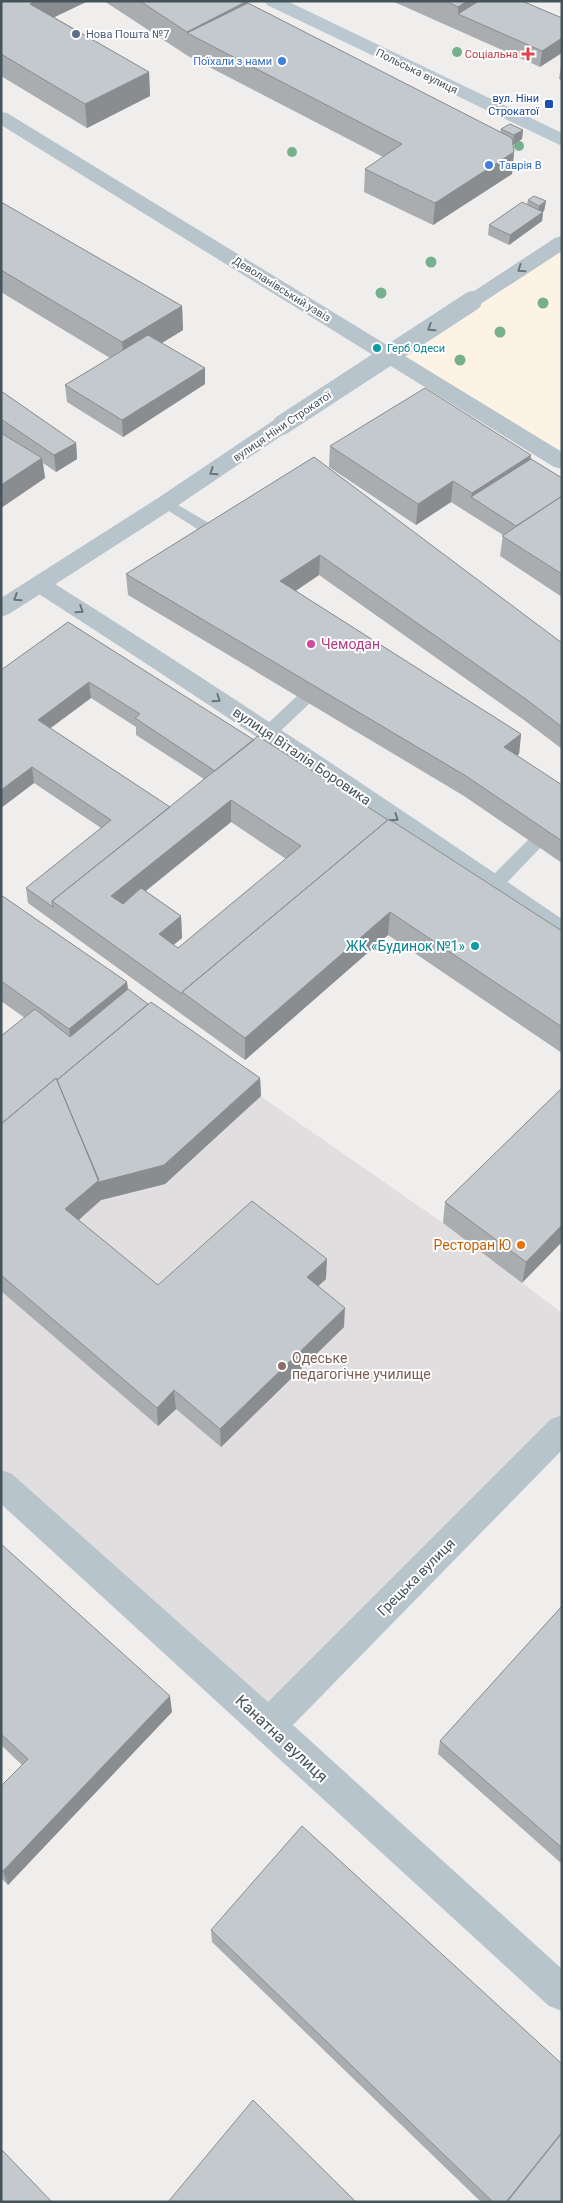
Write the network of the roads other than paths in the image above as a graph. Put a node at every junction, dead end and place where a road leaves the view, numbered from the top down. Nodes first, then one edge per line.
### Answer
1 (274, 1) edge
2 (1, 117) edge
3 (562, 140) edge
4 (562, 242) edge
5 (562, 462) edge
6 (166, 503) junction
7 (221, 537) edge
8 (39, 584) junction
9 (1, 609) edge
10 (303, 700) edge
11 (268, 733) junction
12 (534, 844) edge
13 (493, 886) junction
14 (562, 932) edge
15 (562, 1429) edge
16 (1, 1484) edge
17 (269, 1725) junction
18 (562, 1993) edge

1 - 3 main road, Польська вулиця
2 - 5 street, Деволанівський узвіз
4 -> 6 street, вулиця Ніни Строкатої, bridge
6 - 7 lane
6 - 8 street, вулиця Ніни Строкатої
8 -> 9 street, вулиця Ніни Строкатої
8 -> 11 street, вулиця Віталія Боровика
10 - 11 lane
11 -> 13 street, вулиця Віталія Боровика
12 - 13 lane
13 - 14 street, вулиця Віталія Боровика
15 - 17 street, Грецька вулиця
16 - 17 street, Канатна вулиця
17 - 18 street, Канатна вулиця

